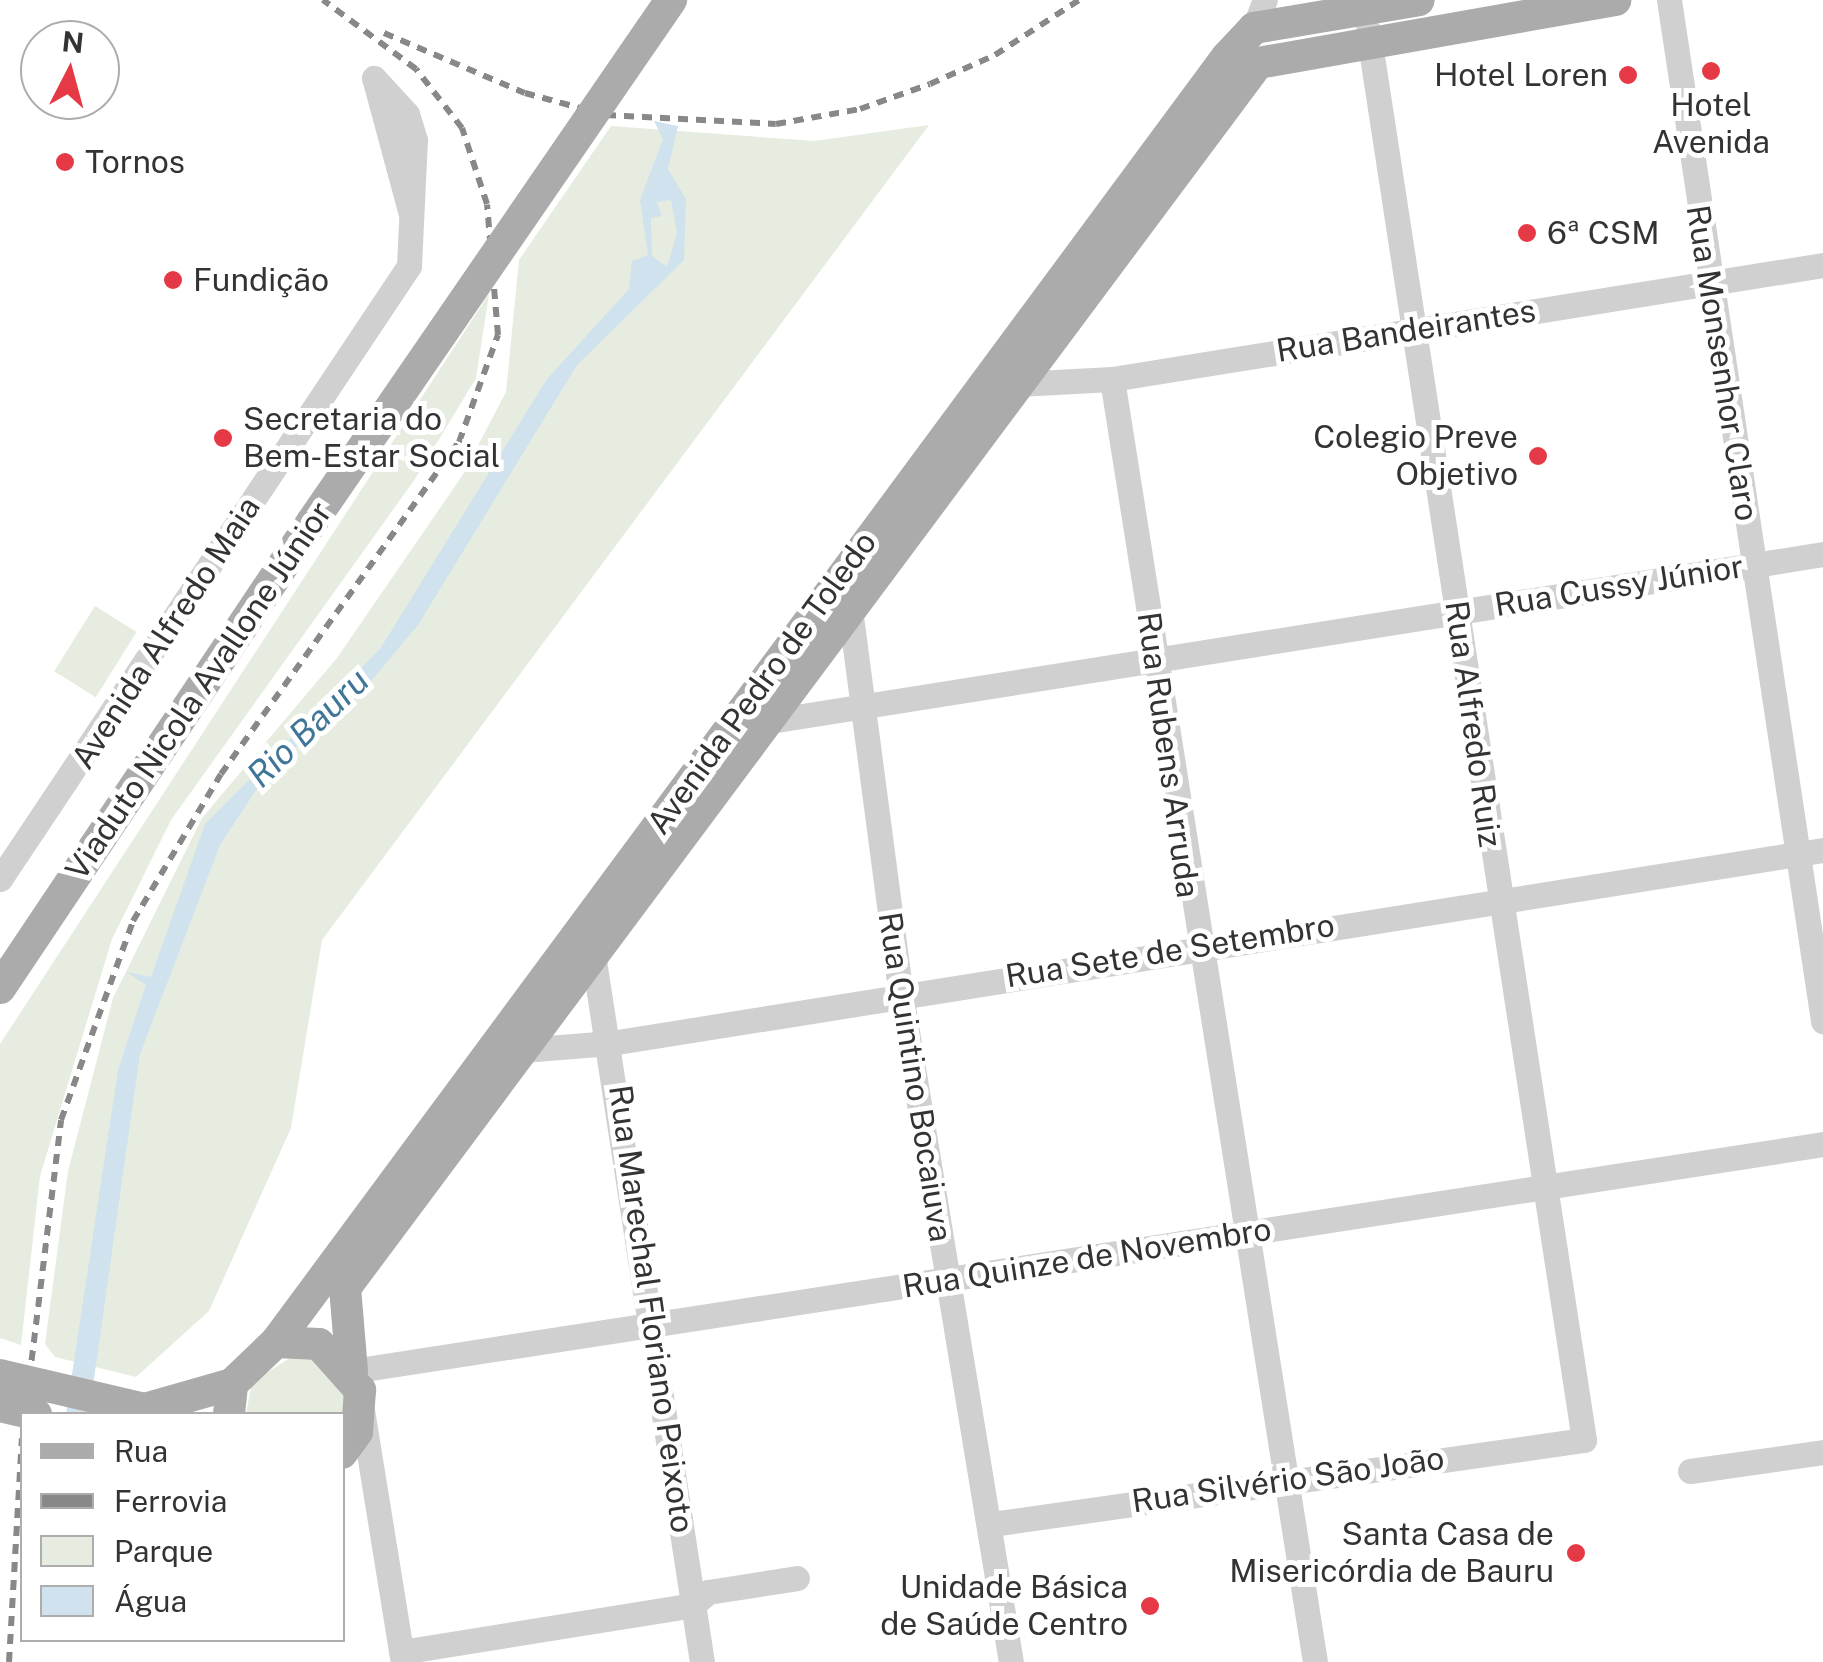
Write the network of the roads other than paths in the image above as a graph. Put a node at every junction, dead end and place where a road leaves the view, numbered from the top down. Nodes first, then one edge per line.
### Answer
1 (671, 0) edge
2 (1419, 0) edge
3 (1614, 0) edge
4 (1669, 0) edge
5 (1364, 4) edge
6 (1259, 14) edge
7 (1370, 41) junction
8 (415, 230) junction
9 (1823, 265) edge
10 (1709, 282) junction
11 (1411, 330) junction
12 (1007, 373) junction
13 (1112, 379) junction
14 (1823, 554) edge
15 (1753, 565) junction
16 (850, 609) junction
17 (1457, 611) junction
18 (1154, 661) junction
19 (860, 708) junction
20 (764, 722) junction
21 (718, 764) junction
22 (1823, 850) edge
23 (1797, 854) junction
24 (0, 879) edge
25 (1498, 898) junction
26 (592, 942) junction
27 (1197, 947) junction
28 (0, 988) edge
29 (901, 995) junction
30 (1823, 1022) edge
31 (612, 1043) junction
32 (507, 1050) junction
33 (1823, 1144) edge
34 (1543, 1186) junction
35 (1245, 1233) junction
36 (947, 1280) junction
37 (656, 1322) junction
38 (276, 1342) junction
39 (352, 1371) junction
40 (0, 1375) edge
41 (230, 1399) edge
42 (0, 1406) edge
43 (362, 1410) junction
44 (27, 1412) edge
45 (1584, 1440) joint
46 (345, 1447) edge
47 (1823, 1452) edge
48 (1690, 1470) dead end
49 (1286, 1477) junction
50 (992, 1524) junction
51 (797, 1578) dead end
52 (693, 1605) junction
53 (402, 1657) edge
54 (702, 1662) edge
55 (1011, 1662) edge
56 (1315, 1662) edge

1 - 28 main road, Viaduto Nicola Avallone Júnior, bridge
2 - 5 main road
3 - 7 main road
4 - 10 street, Rua Monsenhor Claro
5 - 6 main road
5 - 7 street, Rua Alfredo Ruiz
6 - 12 main road, Avenida Pedro de Toledo
7 - 11 street, Rua Alfredo Ruiz
7 - 12 main road, Avenida Pedro de Toledo
8 - 8 street, Avenida Alfredo Maia
8 - 24 street, Avenida Alfredo Maia
9 - 10 street, Rua Bandeirantes
10 - 11 street, Rua Bandeirantes
10 - 15 street, Rua Monsenhor Claro
11 - 13 street, Rua Bandeirantes
11 - 17 street, Rua Alfredo Ruiz
12 - 13 street, Rua Bandeirantes
12 - 16 main road, Avenida Pedro de Toledo
12 - 21 main road, Avenida Pedro de Toledo
13 - 18 street, Rua Rubens Arruda
14 - 15 street, Rua Cussy Júnior
15 - 17 street, Rua Cussy Júnior
15 - 23 street, Rua Monsenhor Claro
16 - 19 street, Rua Quintino Bocaiuva
16 - 20 main road, Avenida Pedro de Toledo
17 - 18 street, Rua Cussy Júnior
17 - 25 street, Rua Alfredo Ruiz
18 - 19 street, Rua Cussy Júnior
18 - 27 street, Rua Rubens Arruda
19 - 20 street, Rua Cussy Júnior
19 - 29 street, Rua Quintino Bocaiuva
20 - 21 main road, Avenida Pedro de Toledo
21 - 26 main road, Avenida Pedro de Toledo
22 - 23 street, Rua Sete de Setembro
23 - 25 street, Rua Sete de Setembro
23 - 30 street, Rua Monsenhor Claro
25 - 27 street, Rua Sete de Setembro
25 - 34 street, Rua Alfredo Ruiz
26 - 31 street, Rua Marechal Floriano Peixoto
26 - 32 main road, Avenida Pedro de Toledo
27 - 29 street, Rua Sete de Setembro
27 - 35 street, Rua Rubens Arruda
29 - 31 street, Rua Sete de Setembro
29 - 36 street, Rua Quintino Bocaiuva
31 - 32 street, Rua Sete de Setembro
31 - 37 street, Rua Marechal Floriano Peixoto
32 - 38 main road, Avenida Pedro de Toledo
32 - 39 main road, Avenida Pedro de Toledo
33 - 34 street, Rua Quinze de Novembro
34 - 35 street, Rua Quinze de Novembro
34 - 45 street, Rua Alfredo Ruiz
35 - 36 street, Rua Quinze de Novembro
35 - 49 street, Rua Rubens Arruda
36 - 37 street, Rua Quinze de Novembro
36 - 50 street, Rua Quintino Bocaiuva
37 - 39 street, Rua Quinze de Novembro
37 - 52 street, Rua Marechal Floriano Peixoto
38 - 39 main road
38 - 41 main road, Avenida Pedro de Toledo
39 - 43 main road, Avenida Pedro de Toledo
40 - 41 main road, bridge
42 - 44 main road, bridge
43 - 46 main road
43 - 53 street
45 - 49 street, Rua Silvério São João
47 - 48 street
49 - 50 street, Rua Silvério São João
49 - 56 street, Rua Rubens Arruda
50 - 55 street, Rua Quintino Bocaiuva
51 - 52 street
52 - 53 street
52 - 54 street, Rua Marechal Floriano Peixoto

